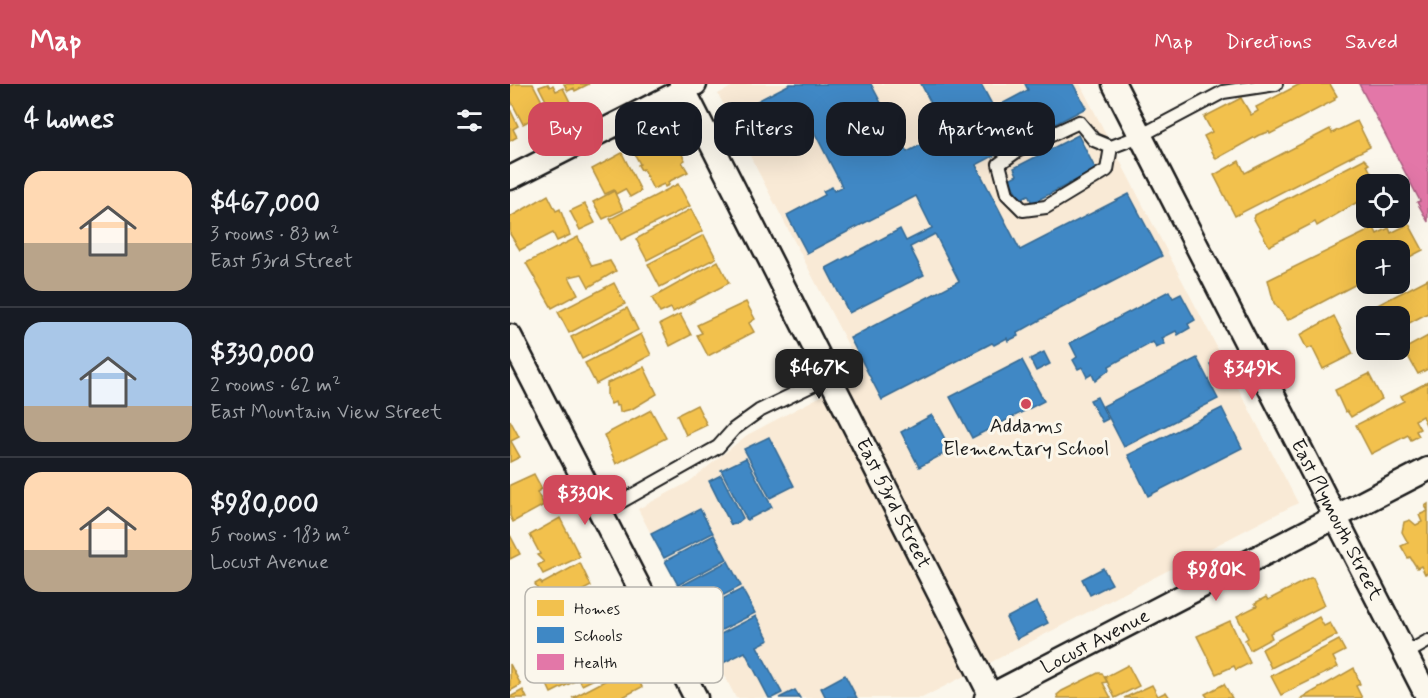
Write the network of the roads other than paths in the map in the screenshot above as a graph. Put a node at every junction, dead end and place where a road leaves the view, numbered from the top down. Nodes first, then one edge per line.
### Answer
1 (1113, 84) edge
2 (1276, 84) edge
3 (687, 86) edge
4 (1140, 136) junction
5 (1111, 147) junction
6 (510, 178) edge
7 (510, 336) edge
8 (830, 377) junction
9 (1428, 469) edge
10 (601, 513) junction
11 (1334, 518) junction
12 (639, 587) edge
13 (1428, 641) edge
14 (1406, 654) junction
15 (688, 683) edge
16 (990, 697) edge
17 (696, 698) edge
18 (1428, 698) edge

1 - 4 street, East Plymouth Street
2 - 4 lane
3 - 6 street
3 - 8 street, East 53rd Street
4 - 5 lane
4 - 11 street, East Plymouth Street
5 - 5 lane
7 - 10 street
8 - 10 lane
8 - 16 street, East 53rd Street
9 - 11 street, Locust Avenue
10 - 12 street
11 - 14 street, East Plymouth Street
11 - 16 street, Locust Avenue
13 - 14 lane
14 - 18 street, East Plymouth Street
15 - 17 street

